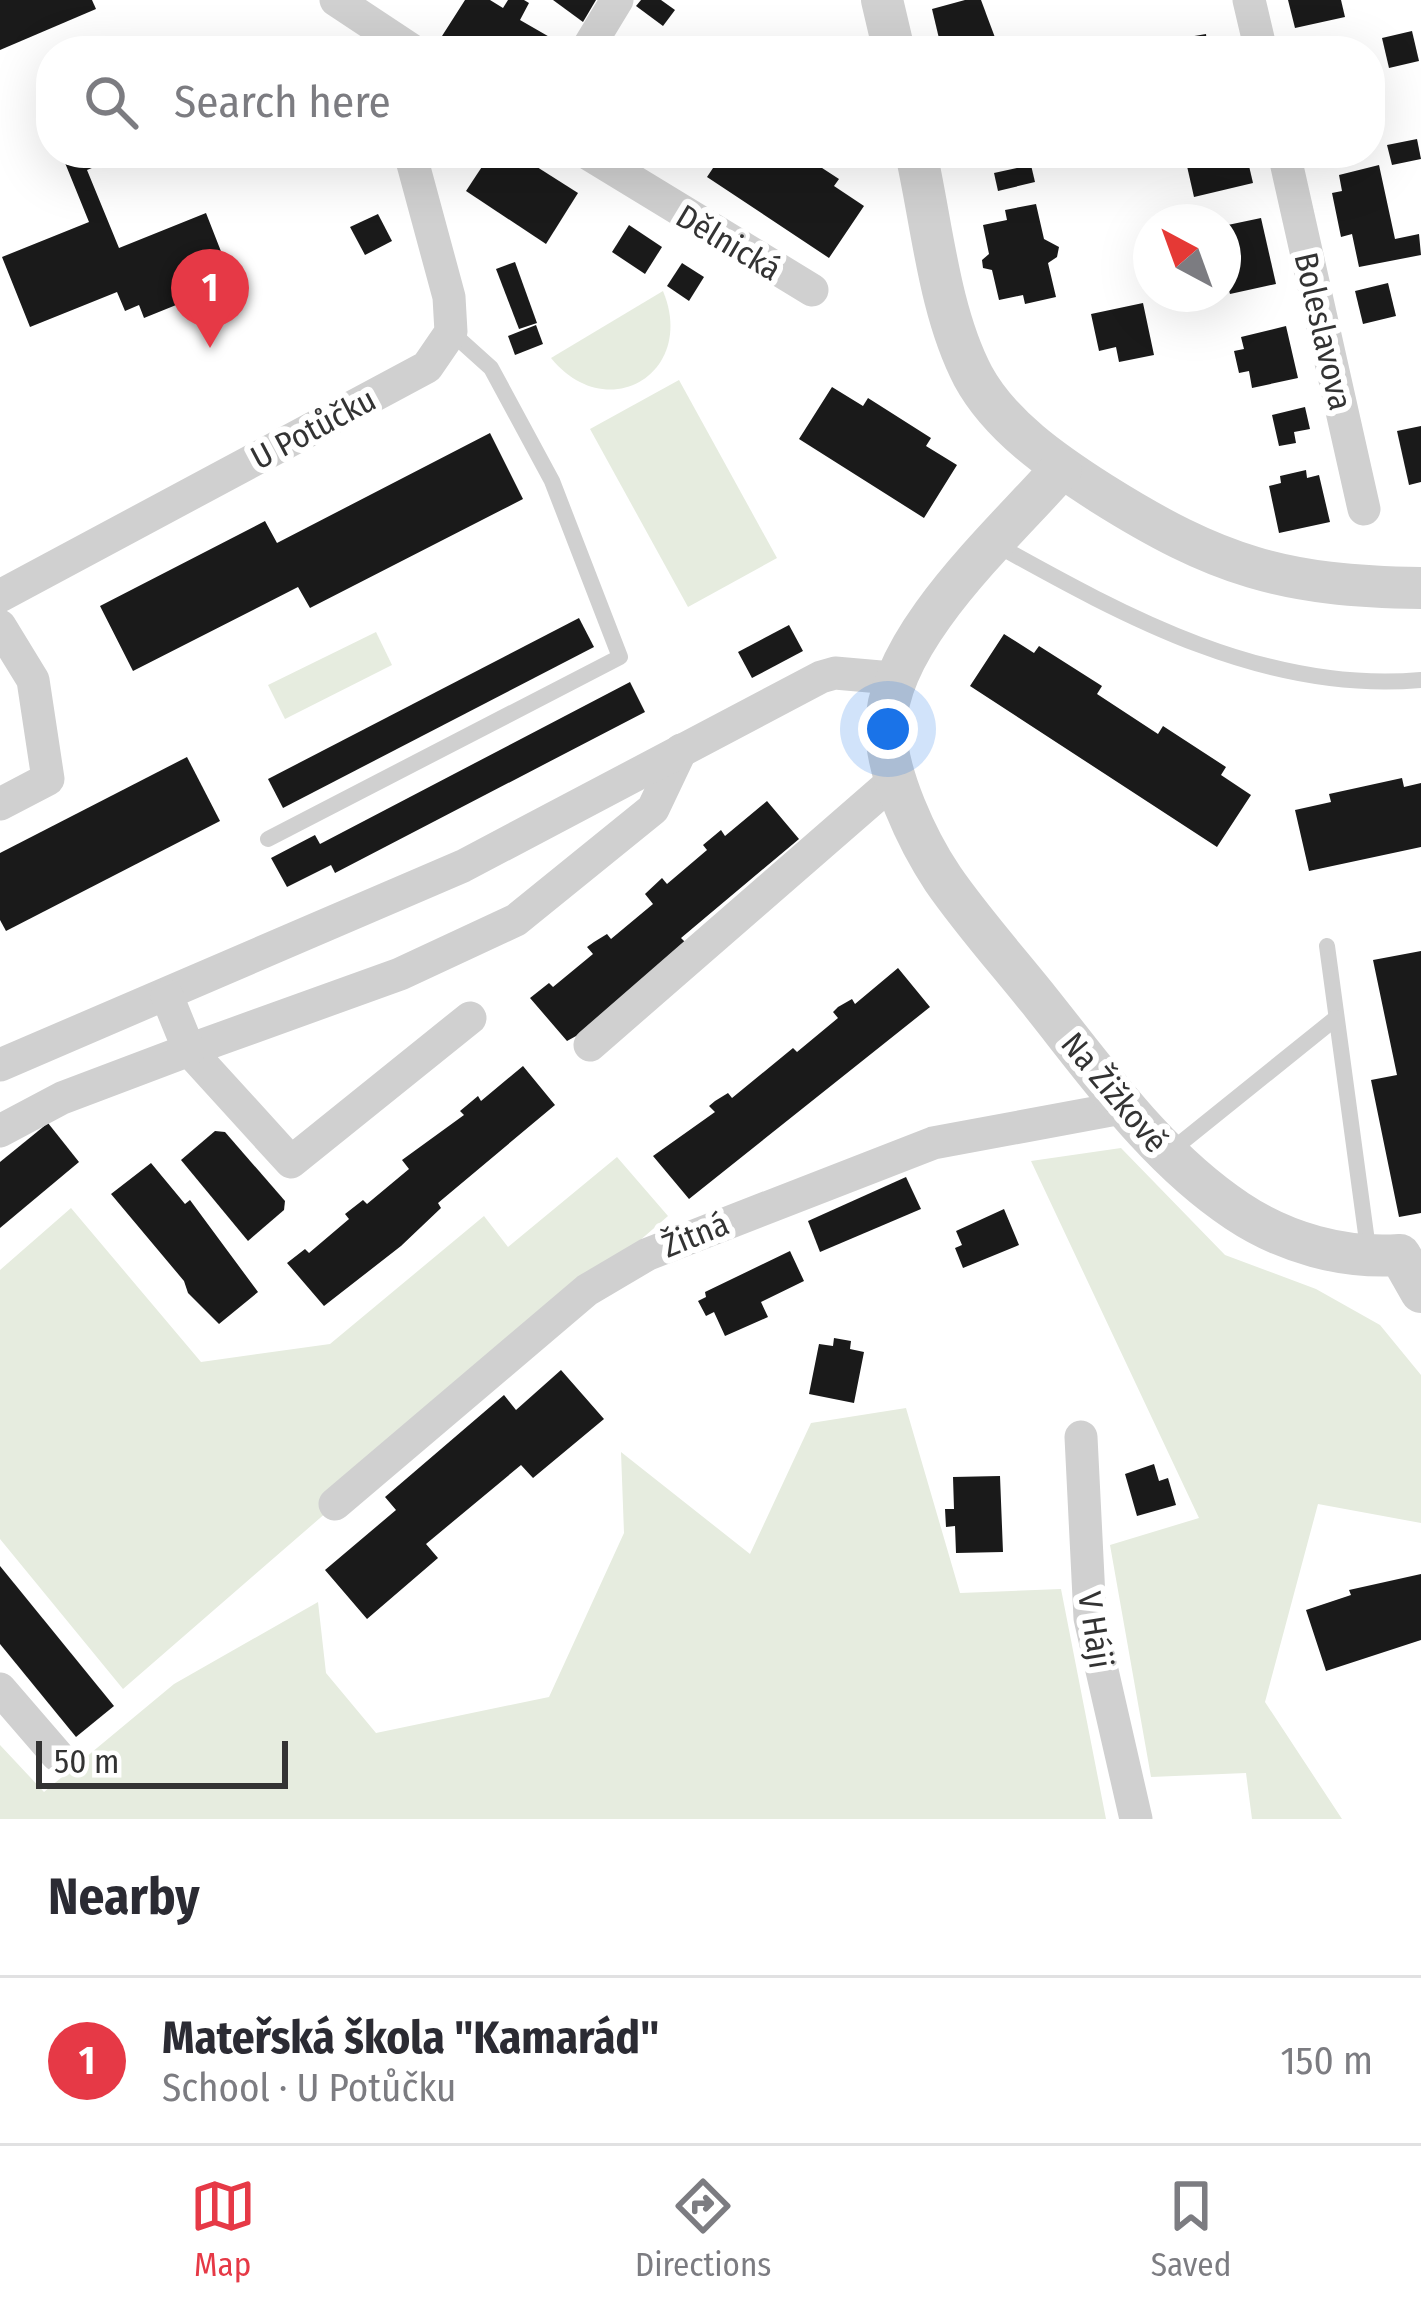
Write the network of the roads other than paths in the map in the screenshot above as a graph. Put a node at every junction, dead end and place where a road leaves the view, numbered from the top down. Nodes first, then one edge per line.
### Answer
1 (336, 0) edge
2 (617, 0) edge
3 (882, 0) edge
4 (1249, 0) edge
5 (390, 36) edge
6 (595, 36) edge
7 (890, 36) edge
8 (1257, 36) edge
9 (414, 168) edge
10 (612, 168) edge
11 (919, 168) edge
12 (1287, 168) edge
13 (812, 290) dead end
14 (451, 332) junction
15 (1061, 469) junction
16 (1364, 509) dead end
17 (995, 544) junction
18 (1421, 588) edge
19 (0, 596) edge
20 (0, 626) edge
21 (892, 677) junction
22 (1421, 680) edge
23 (681, 750) junction
24 (898, 777) junction
25 (0, 804) edge
26 (268, 838) dead end
27 (1327, 946) dead end
28 (167, 996) junction
29 (470, 1018) dead end
30 (1336, 1018) junction
31 (590, 1045) dead end
32 (190, 1049) junction
33 (0, 1065) edge
34 (1126, 1107) junction
35 (0, 1131) edge
36 (1166, 1155) junction
37 (1397, 1255) edge
38 (1421, 1292) edge
39 (1081, 1437) dead end
40 (335, 1504) dead end
41 (0, 1689) edge
42 (57, 1755) dead end
43 (1136, 1819) edge

1 - 5 street
2 - 6 street
3 - 7 street
4 - 8 street
9 - 14 street
10 - 13 street, Dělnická
11 - 15 street
12 - 16 street, Boleslavova
14 - 19 street, U Potůčku
14 - 26 lane
15 - 17 street
15 - 18 street
17 - 21 street
17 - 22 lane
20 - 25 street
21 - 23 street
21 - 24 street, Na Žižkově
23 - 28 street
23 - 32 street
24 - 31 street
24 - 34 street, Na Žižkově
27 - 30 lane
28 - 32 street
28 - 33 street
29 - 32 street
30 - 36 lane
30 - 37 lane
32 - 35 street
34 - 36 street, Na Žižkově
34 - 40 street, Žitná
36 - 37 street, Na Žižkově
37 - 38 street
39 - 43 street, V Háji
41 - 42 street

